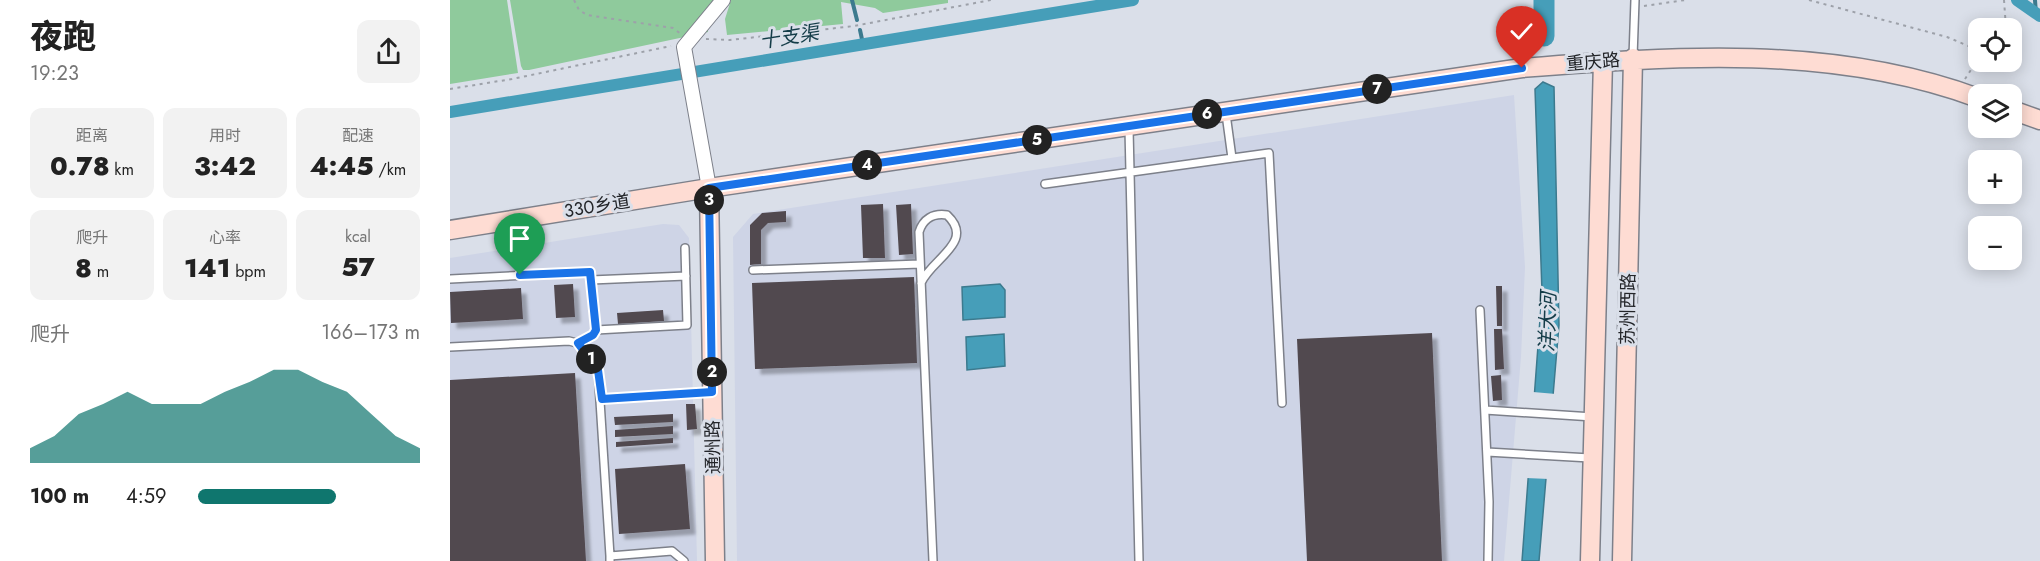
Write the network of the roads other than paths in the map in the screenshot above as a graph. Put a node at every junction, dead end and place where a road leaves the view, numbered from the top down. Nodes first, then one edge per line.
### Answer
1 (723, 0) edge
2 (1634, 4) edge
3 (1633, 58) junction
4 (1604, 62) junction
5 (1968, 94) edge
6 (1226, 112) junction
7 (2022, 114) edge
8 (2040, 120) edge
9 (1129, 126) junction
10 (1232, 158) junction
11 (1601, 158) junction
12 (1631, 160) junction
13 (1130, 172) junction
14 (1045, 184) dead end
15 (709, 188) junction
16 (450, 230) edge
17 (685, 248) dead end
18 (920, 264) junction
19 (753, 270) dead end
20 (686, 276) junction
21 (450, 279) edge
22 (591, 280) junction
23 (921, 283) junction
24 (1480, 310) dead end
25 (596, 330) junction
26 (578, 343) junction
27 (450, 347) edge
28 (712, 392) junction
29 (602, 399) junction
30 (1282, 403) dead end
31 (1485, 410) junction
32 (1590, 416) junction
33 (1487, 452) junction
34 (1588, 458) junction
35 (610, 558) edge
36 (684, 561) edge
37 (715, 561) edge
38 (933, 561) edge
39 (1139, 561) edge
40 (1488, 561) edge
41 (1590, 561) edge
42 (1622, 561) edge

1 - 15 street
2 - 3 lane
3 - 4 street, 重庆路
3 - 5 street, 重庆路
3 - 12 street, 苏州西路
4 - 6 street, 重庆路
4 - 11 street, 苏州西路
6 - 9 street, 重庆路
6 - 10 lane
7 - 8 street
9 - 13 lane
9 - 15 street, 重庆路
10 - 13 lane
10 - 30 lane
11 - 12 street
11 - 32 street, 苏州西路
12 - 42 street, 苏州西路
13 - 14 lane
13 - 39 lane
15 - 16 street, 330乡道
15 - 28 street, 通州路
17 - 20 lane
18 - 19 lane
18 - 23 lane
18 - 23 lane
20 - 22 lane
20 - 25 lane
21 - 22 lane
22 - 25 lane
23 - 38 lane
24 - 31 lane
25 - 26 lane
26 - 27 lane
26 - 29 lane
28 - 29 lane
28 - 37 street, 通州路
29 - 35 lane
31 - 32 lane
31 - 33 lane
32 - 34 street, 苏州西路
33 - 34 lane
33 - 40 lane
34 - 41 street, 苏州西路
35 - 36 lane

